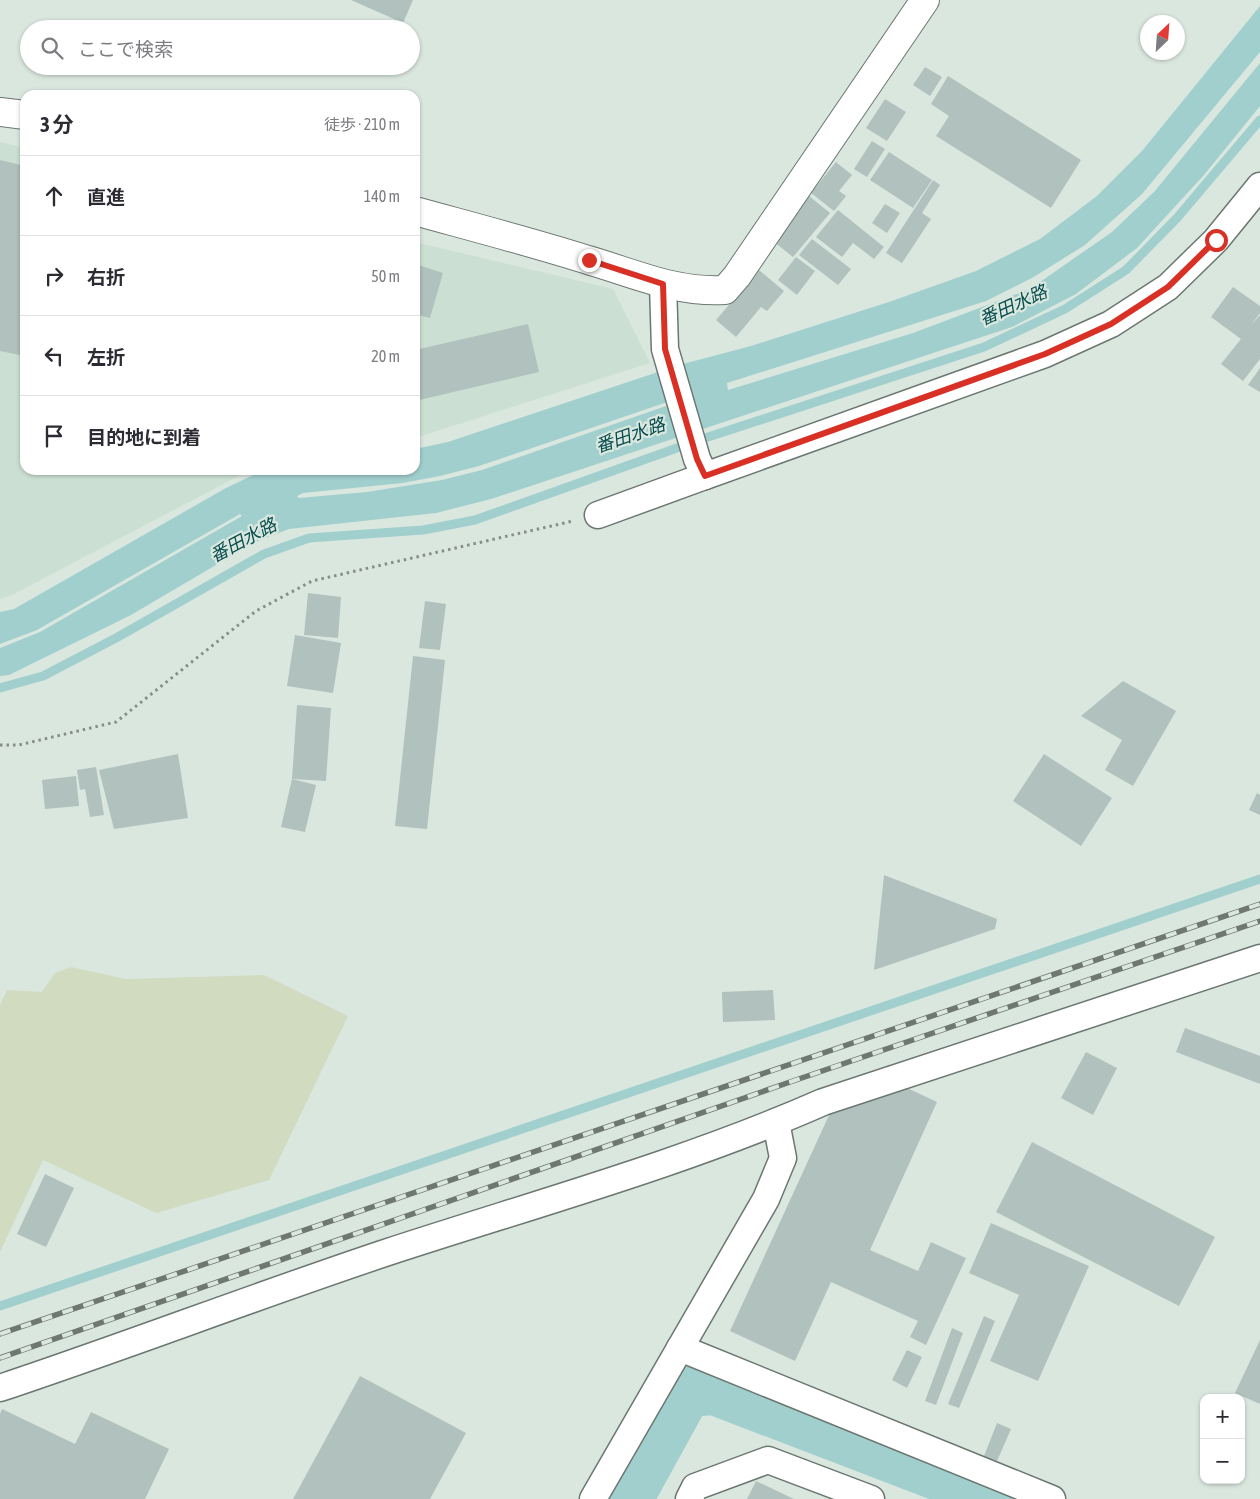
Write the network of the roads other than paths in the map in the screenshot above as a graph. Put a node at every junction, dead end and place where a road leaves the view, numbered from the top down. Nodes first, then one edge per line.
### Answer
1 (917, 2) edge
2 (0, 112) edge
3 (20, 114) edge
4 (1260, 186) edge
5 (420, 211) edge
6 (663, 284) junction
7 (701, 468) junction
8 (598, 515) road end
9 (1260, 958) edge
10 (776, 1122) junction
11 (680, 1348) junction
12 (0, 1388) edge
13 (593, 1499) edge
14 (689, 1499) edge
15 (871, 1499) edge
16 (1052, 1499) edge

1 - 6 street
2 - 3 street
4 - 7 street
5 - 6 street
6 - 7 street
7 - 8 street
9 - 10 street
10 - 11 street
10 - 12 street
11 - 13 street
11 - 16 street
14 - 15 street

